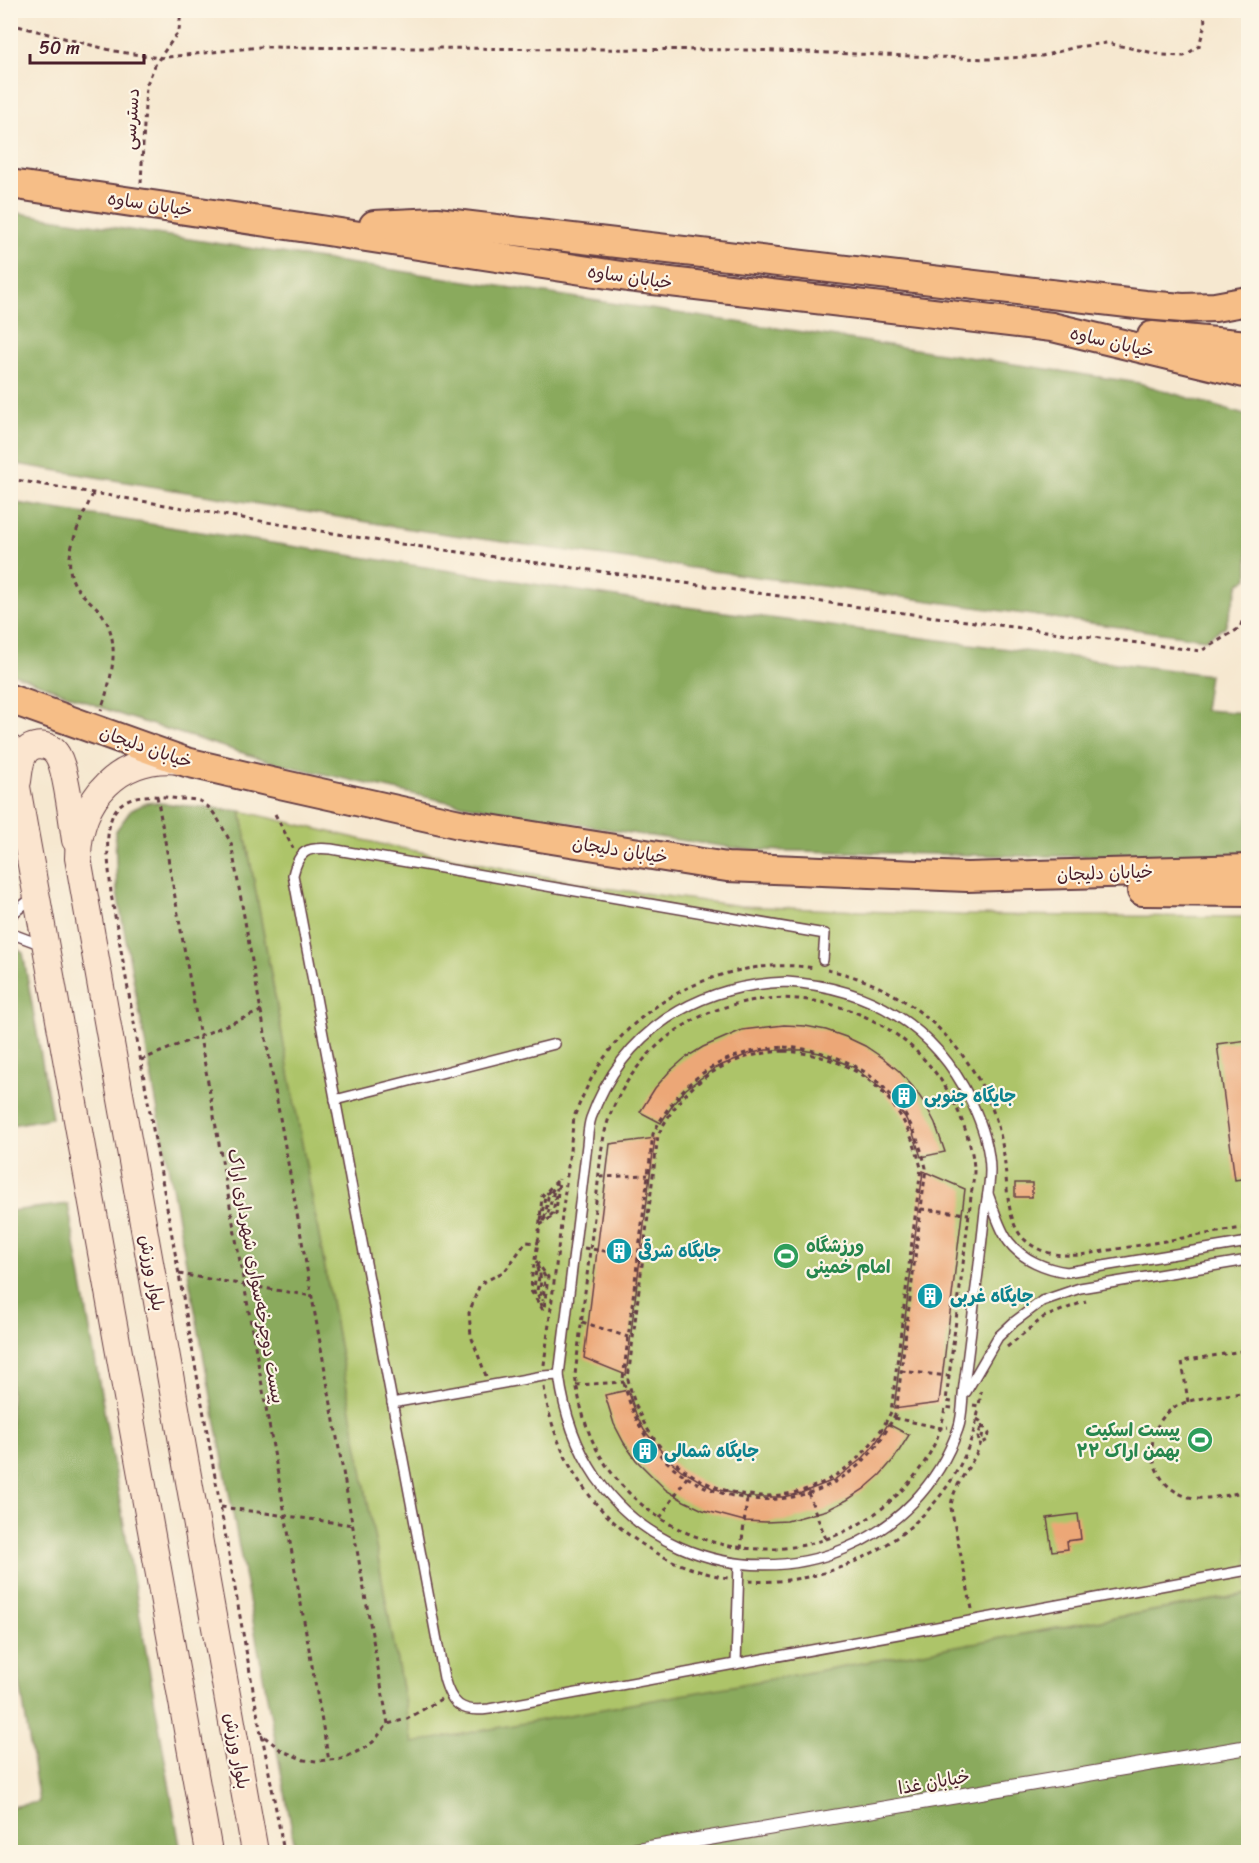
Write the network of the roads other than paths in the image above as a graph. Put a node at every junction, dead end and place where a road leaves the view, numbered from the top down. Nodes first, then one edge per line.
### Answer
1 (10, 184) edge
2 (314, 229) junction
3 (1248, 301) edge
4 (1052, 327) junction
5 (1248, 345) edge
6 (1248, 374) edge
7 (10, 699) edge
8 (10, 748) edge
9 (186, 762) junction
10 (18, 781) junction
11 (78, 858) junction
12 (1248, 869) edge
13 (966, 877) junction
14 (1248, 892) edge
15 (37, 894) junction
16 (10, 916) edge
17 (10, 933) edge
18 (47, 947) junction
19 (823, 960) dead end
20 (555, 1044) dead end
21 (335, 1100) junction
22 (988, 1192) junction
23 (1248, 1242) edge
24 (1248, 1260) edge
25 (559, 1376) junction
26 (963, 1396) junction
27 (392, 1403) junction
28 (739, 1564) junction
29 (1248, 1570) edge
30 (736, 1664) junction
31 (1248, 1747) edge
32 (209, 1852) edge
33 (255, 1852) edge
34 (626, 1852) edge

1 - 2 main road, خیابان ساوه
2 - 3 main road
2 - 4 main road, خیابان ساوه
4 - 5 main road
4 - 6 main road, خیابان ساوه
7 - 9 main road, خیابان دلیجان
8 - 10 main road
9 - 11 main road, بلوار ورزش
9 - 13 main road, خیابان دلیجان
10 - 11 main road
10 - 15 main road
11 - 33 main road, بلوار ورزش
12 - 13 main road, خیابان دلیجان
13 - 14 main road
15 - 16 lane
15 - 18 main road
17 - 18 lane
18 - 32 main road
19 - 21 lane
20 - 21 lane
21 - 27 lane
22 - 23 lane
22 - 25 lane
22 - 26 lane
24 - 26 lane
25 - 27 lane
25 - 28 lane
26 - 28 lane
27 - 30 lane
28 - 30 lane
29 - 30 lane
31 - 34 street, خیابان غذا

